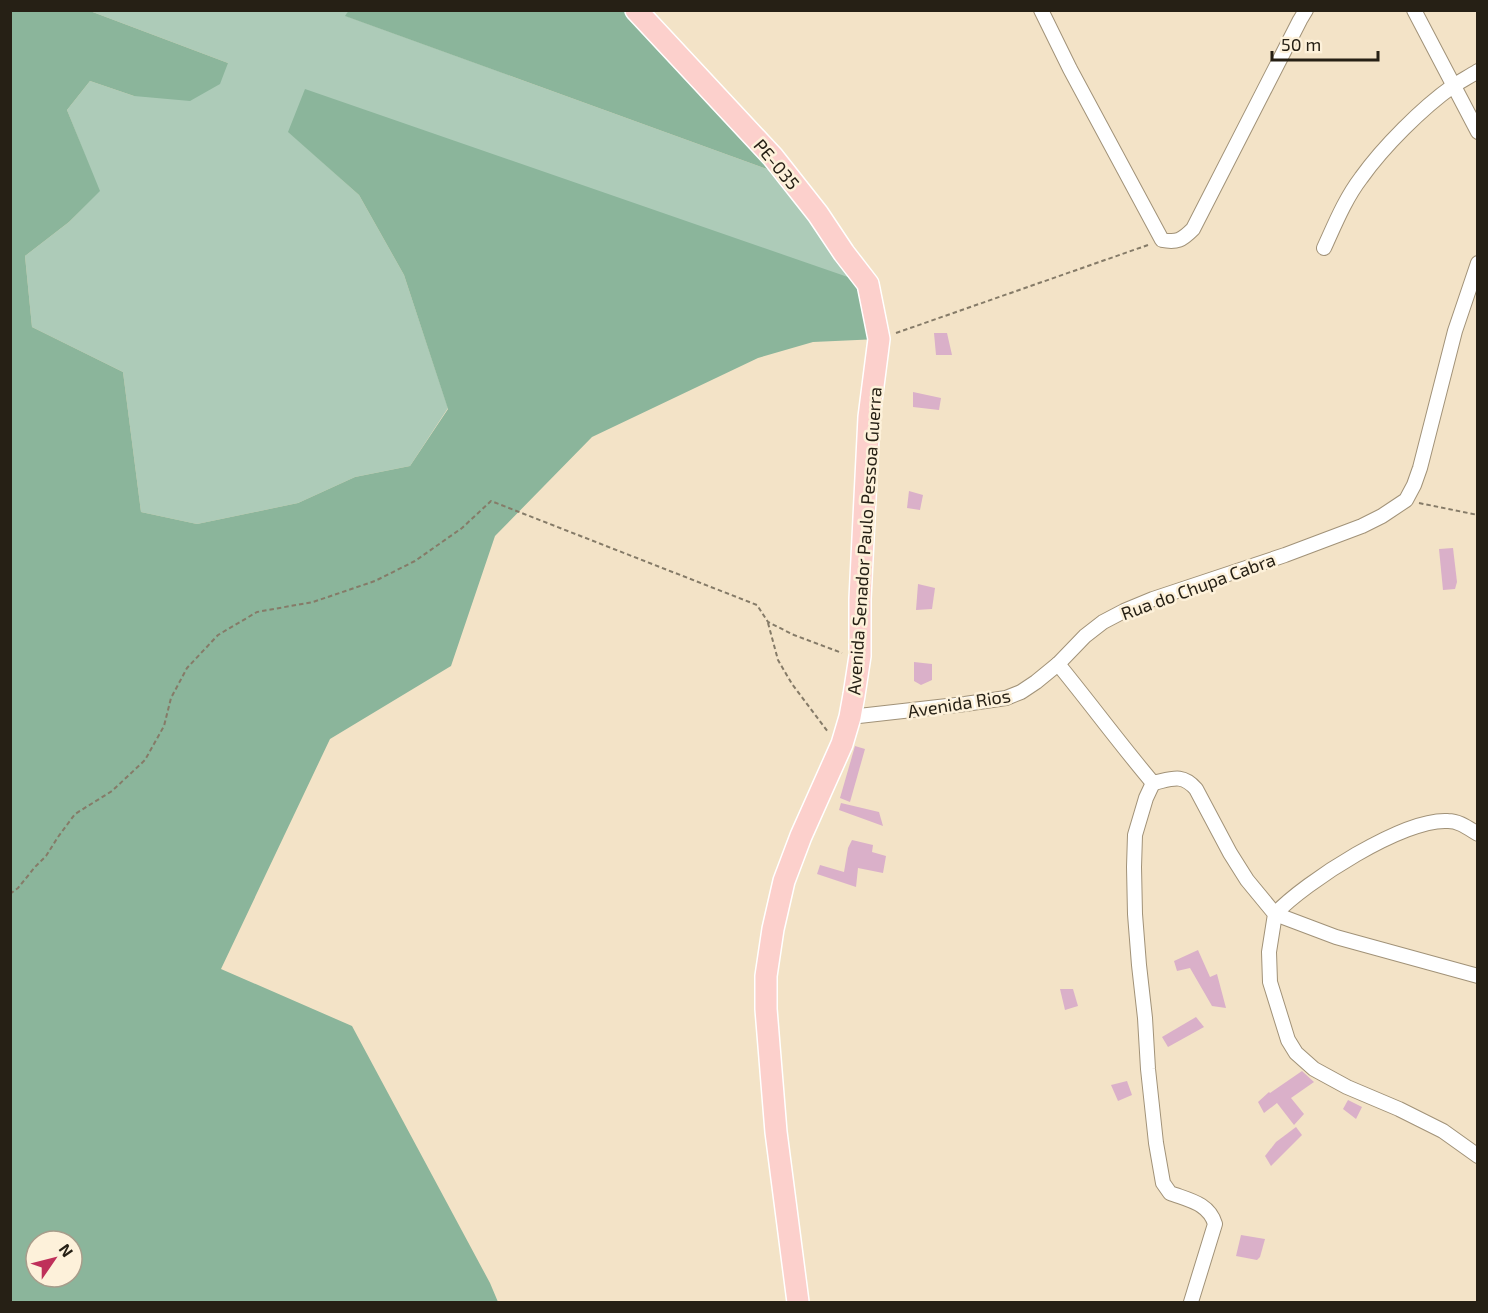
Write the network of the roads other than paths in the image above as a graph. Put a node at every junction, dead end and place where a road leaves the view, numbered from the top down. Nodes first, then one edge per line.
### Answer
1 (636, 10) edge
2 (1041, 10) edge
3 (1306, 10) edge
4 (1414, 10) edge
5 (1478, 71) edge
6 (1453, 86) junction
7 (1478, 132) edge
8 (1324, 248) dead end
9 (1478, 263) edge
10 (879, 339) joint
11 (1058, 664) junction
12 (850, 717) junction
13 (1153, 783) junction
14 (1478, 834) edge
15 (1275, 914) junction
16 (1478, 976) edge
17 (1478, 1156) edge
18 (798, 1302) edge
19 (1191, 1302) edge

1 - 10 main road, PE-035 / PE-035
2 - 3 street
4 - 6 street
5 - 6 street
6 - 7 street
6 - 8 street
9 - 11 street, Rua do Chupa Cabra
10 - 12 main road, Avenida Senador Paulo Pessoa Guerra / PE-035
11 - 12 street, Avenida Rios
11 - 13 street
12 - 18 main road, Avenida Senador Paulo Pessoa Guerra / PE-035
13 - 15 street
13 - 19 street
14 - 15 street
15 - 16 street
15 - 17 street

